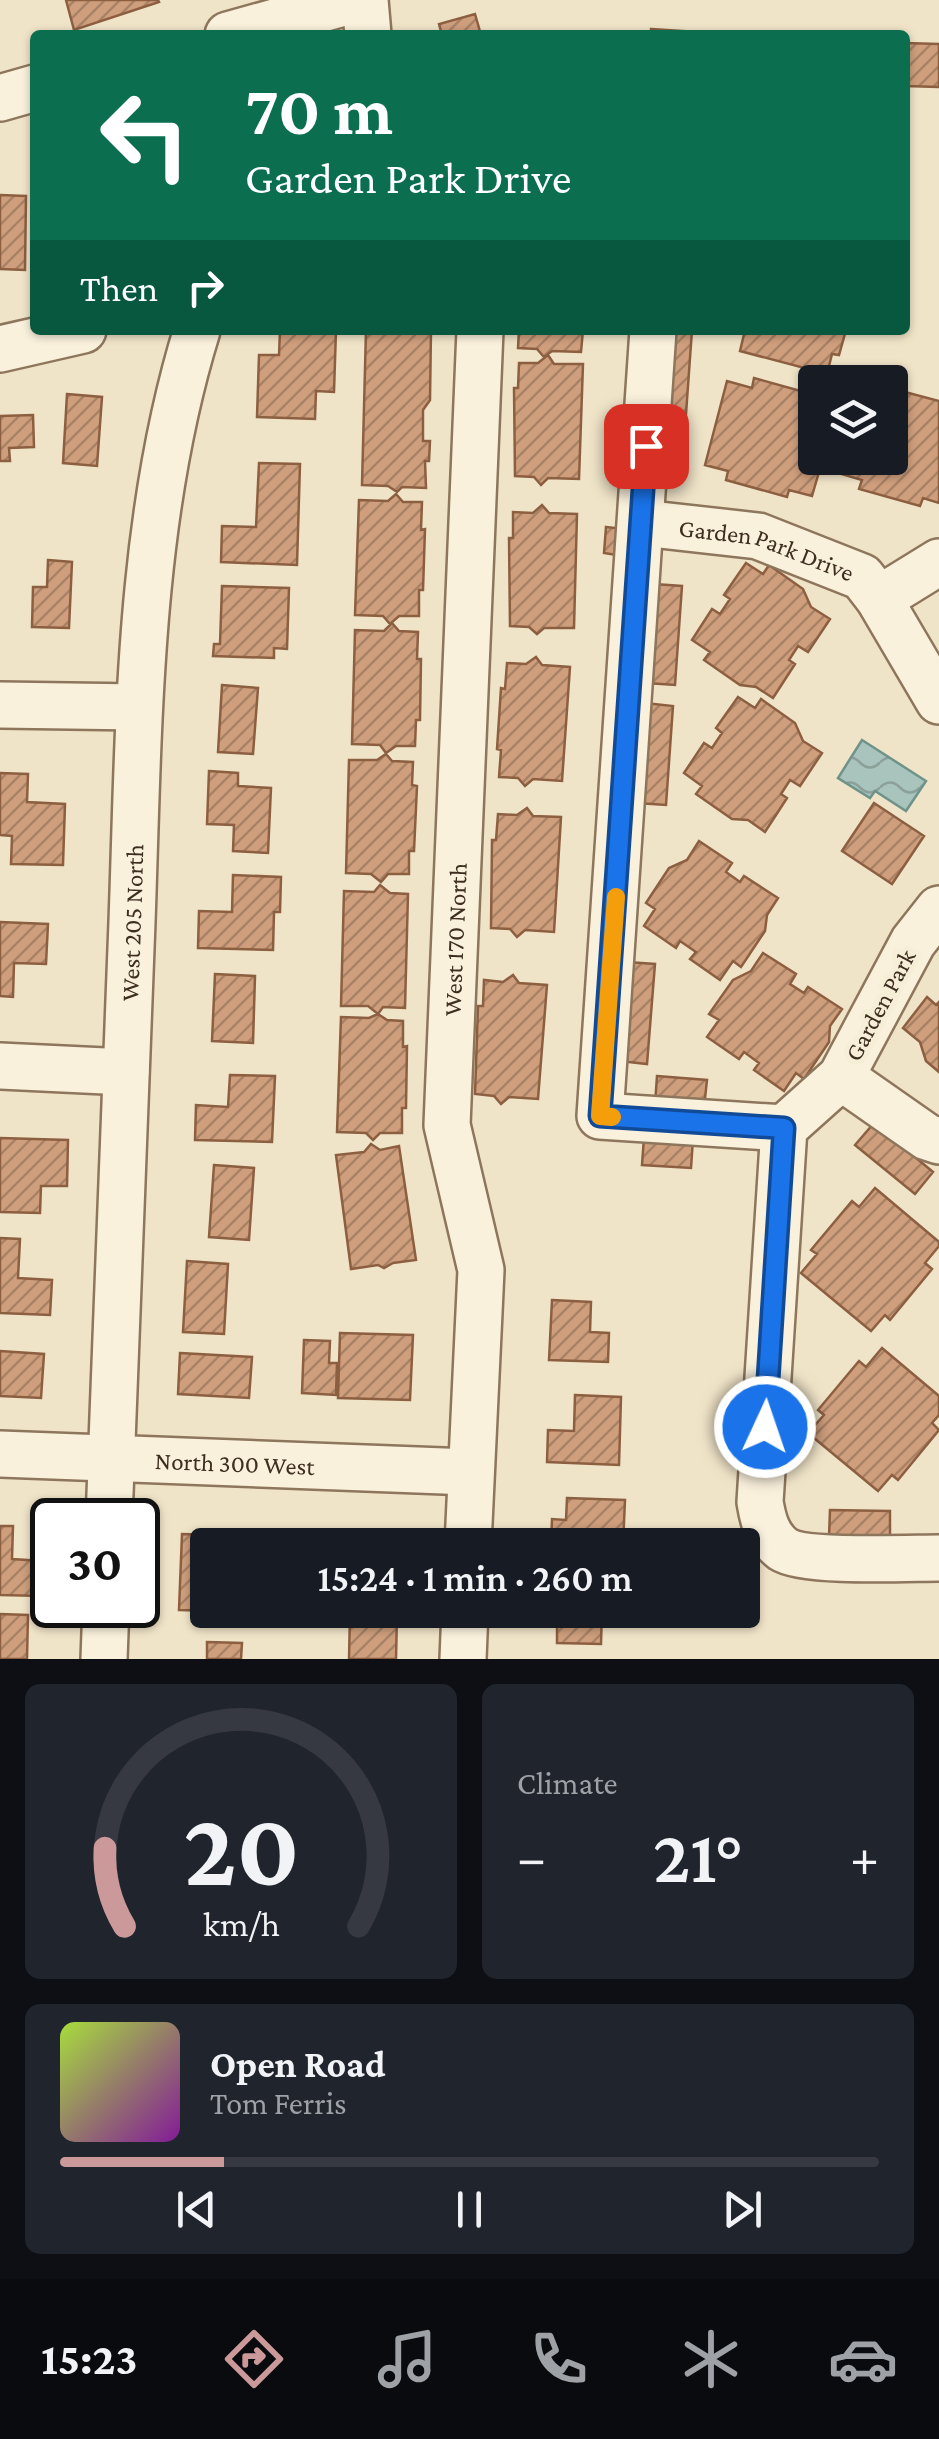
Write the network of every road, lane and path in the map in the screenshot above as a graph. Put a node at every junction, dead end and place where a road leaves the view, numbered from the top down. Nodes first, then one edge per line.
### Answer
1 (354, 0) edge
2 (365, 0) edge
3 (246, 30) edge
4 (368, 30) edge
5 (30, 89) edge
6 (0, 98) edge
7 (61, 335) edge
8 (196, 335) edge
9 (480, 335) edge
10 (653, 335) edge
11 (0, 349) edge
12 (642, 524) junction
13 (939, 562) edge
14 (879, 599) junction
15 (939, 701) edge
16 (0, 705) edge
17 (140, 707) junction
18 (939, 909) edge
19 (0, 1066) edge
20 (126, 1072) junction
21 (841, 1077) junction
22 (784, 1128) junction
23 (939, 1141) edge
24 (0, 1454) edge
25 (111, 1458) junction
26 (470, 1472) junction
27 (110, 1498) edge
28 (468, 1528) edge
29 (939, 1558) edge
30 (105, 1628) edge
31 (464, 1628) edge
32 (104, 1659) edge
33 (463, 1659) edge

1 - 3 street
2 - 4 street
5 - 6 street
7 - 11 street
8 - 17 street, West 205 North
9 - 26 street, West 170 North
10 - 12 street
12 - 14 street, Garden Park Drive
12 - 22 street
13 - 14 street, Garden Park Drive
14 - 15 street, Garden Park Drive
16 - 17 street
17 - 20 street, West 205 North
18 - 21 street, Garden Park
19 - 20 street
20 - 25 street, West 205 North
21 - 22 street, Garden Park
21 - 23 street
22 - 29 street
24 - 25 street, North 300 West
25 - 26 street, North 300 West
25 - 27 street, West 205 North
26 - 28 street, West 170 North
30 - 32 street
31 - 33 street

